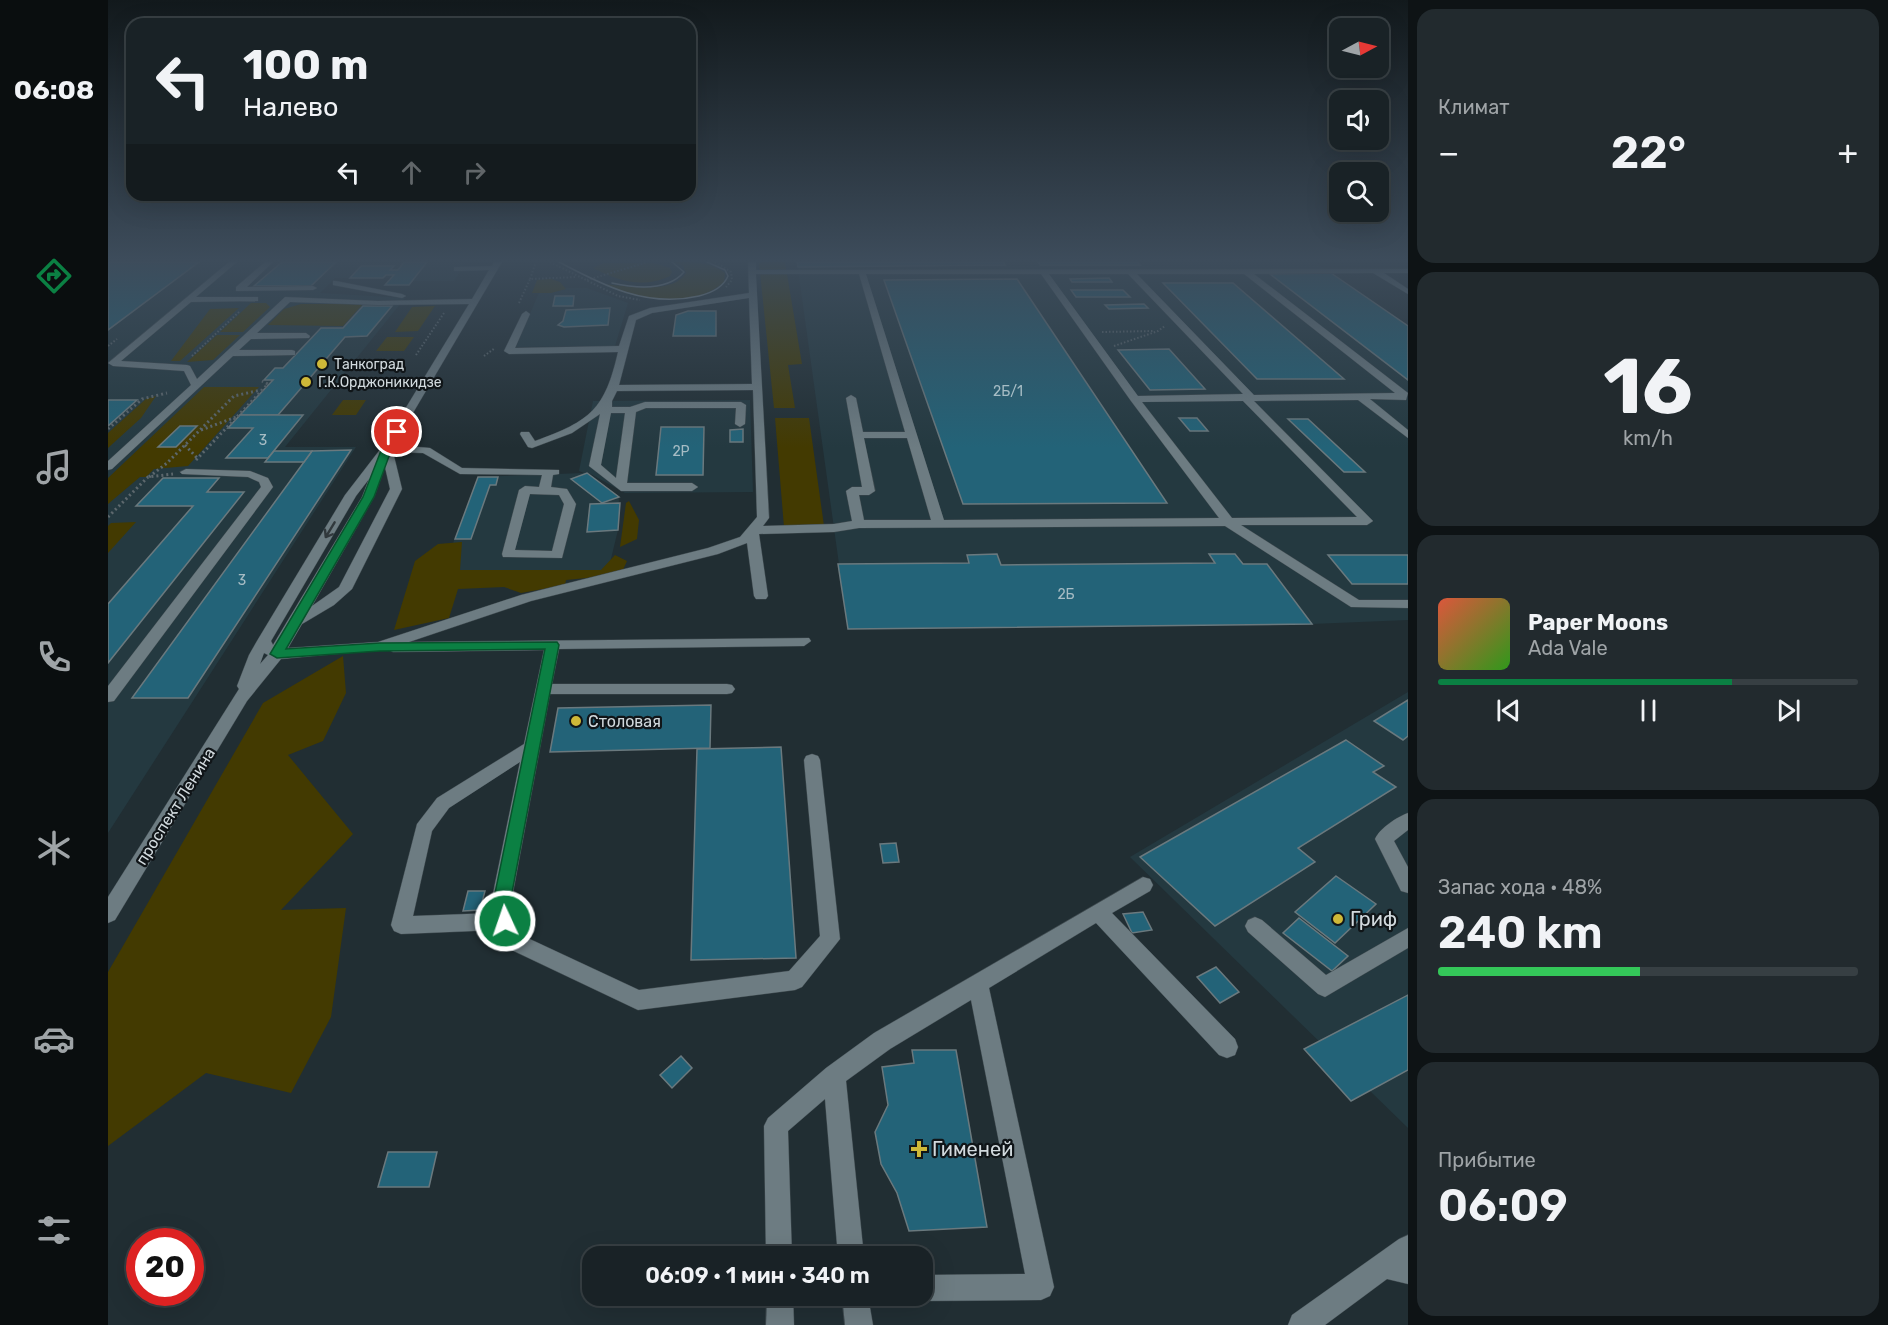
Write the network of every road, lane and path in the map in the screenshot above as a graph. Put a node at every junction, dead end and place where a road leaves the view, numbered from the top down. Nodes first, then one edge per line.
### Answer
1 (158, 324) edge
2 (227, 324) edge
3 (262, 324) edge
4 (462, 324) edge
5 (521, 324) edge
6 (630, 324) edge
7 (755, 324) edge
8 (878, 324) edge
9 (1081, 324) edge
10 (1167, 324) edge
11 (1180, 324) edge
12 (1313, 324) edge
13 (1158, 331) junction
14 (1087, 332) junction
15 (250, 336) junction
16 (306, 336) dead end
17 (623, 350) junction
18 (1100, 351) junction
19 (292, 352) dead end
20 (232, 353) junction
21 (110, 363) edge
22 (183, 368) junction
23 (216, 368) junction
24 (262, 381) dead end
25 (194, 386) junction
26 (759, 387) junction
27 (263, 389) junction
28 (611, 392) junction
29 (1360, 396) junction
30 (1248, 397) junction
31 (1406, 397) edge
32 (851, 398) dead end
33 (1135, 399) junction
34 (606, 410) junction
35 (631, 410) junction
36 (237, 417) junction
37 (740, 424) dead end
38 (108, 429) edge
39 (199, 431) junction
40 (525, 434) dead end
41 (858, 435) junction
42 (912, 435) junction
43 (1408, 435) edge
44 (185, 445) junction
45 (387, 448) junction
46 (113, 457) edge
47 (198, 459) junction
48 (108, 466) edge
49 (186, 472) junction
50 (148, 477) junction
51 (621, 487) junction
52 (692, 487) dead end
53 (544, 491) junction
54 (351, 495) junction
55 (368, 497) junction
56 (108, 517) edge
57 (1229, 523) junction
58 (859, 524) junction
59 (939, 525) junction
60 (752, 530) junction
61 (761, 596) dead end
62 (290, 599) junction
63 (1408, 604) edge
64 (304, 613) junction
65 (264, 641) junction
66 (804, 641) dead end
67 (552, 645) junction
68 (380, 647) junction
69 (277, 654) junction
70 (544, 689) junction
71 (728, 689) dead end
72 (108, 697) edge
73 (241, 697) junction
74 (532, 747) junction
75 (812, 760) dead end
76 (1408, 820) edge
77 (1143, 885) dead end
78 (1408, 885) edge
79 (1098, 912) junction
80 (108, 914) edge
81 (505, 921) junction
82 (1256, 926) dead end
83 (1408, 938) edge
84 (978, 984) junction
85 (1227, 1047) dead end
86 (834, 1076) junction
87 (779, 1246) edge
88 (850, 1246) edge
89 (1408, 1248) edge
90 (1396, 1268) edge
91 (933, 1288) edge
92 (780, 1306) edge
93 (856, 1306) edge
94 (780, 1325) edge
95 (859, 1325) edge
96 (1302, 1325) edge

1 - 21 street
2 - 22 path
3 - 15 street
4 - 45 street, проспект Ленина
5 - 17 street
6 - 17 street
7 - 26 street
8 - 42 street
9 - 14 street
10 - 13 path
11 - 30 street
12 - 31 street
13 - 14 path
13 - 18 path
14 - 18 street
15 - 16 street
15 - 20 street
17 - 28 street
18 - 33 street
19 - 20 street
20 - 23 street
21 - 22 street
22 - 23 street
22 - 25 street
23 - 25 street
24 - 27 path
25 - 38 path
25 - 46 street
26 - 28 street
26 - 60 street
27 - 36 path
27 - 39 path
28 - 34 street
28 - 40 street
29 - 30 street
29 - 31 street
29 - 43 street
30 - 33 street
30 - 57 street
32 - 41 street
33 - 57 street
34 - 35 street
34 - 51 street
35 - 37 street
35 - 51 street
36 - 39 path
36 - 47 path
39 - 44 path
41 - 42 street
41 - 58 street
42 - 59 street
44 - 47 path
44 - 50 path
45 - 53 street
45 - 54 street, проспект Ленина
45 - 55 street, проспект Ленина
45 - 64 street
46 - 48 street
47 - 49 path
49 - 50 path
49 - 72 street
50 - 56 path
51 - 52 street
53 - 53 street
54 - 55 street
54 -> 62 street, проспект Ленина
55 - 64 street, проспект Ленина
57 - 59 street
57 - 63 street
58 - 59 street
58 - 60 street
60 - 61 street
60 - 68 street
62 - 64 street
62 - 65 street, проспект Ленина
64 - 69 street, проспект Ленина
65 - 69 street
65 - 73 street, проспект Ленина
66 - 67 street
67 - 68 street
67 - 70 street
68 - 69 street
69 - 73 street, проспект Ленина
70 - 71 street
70 - 74 street
73 - 80 street, проспект Ленина
74 - 81 street
74 - 81 street
75 - 81 street
76 - 78 street
77 - 79 street
79 - 84 street
79 - 85 street
82 - 83 street
84 - 86 street
84 - 91 street
86 - 87 street
86 - 88 street
89 - 90 street
90 - 96 street
92 - 94 street
93 - 95 street

